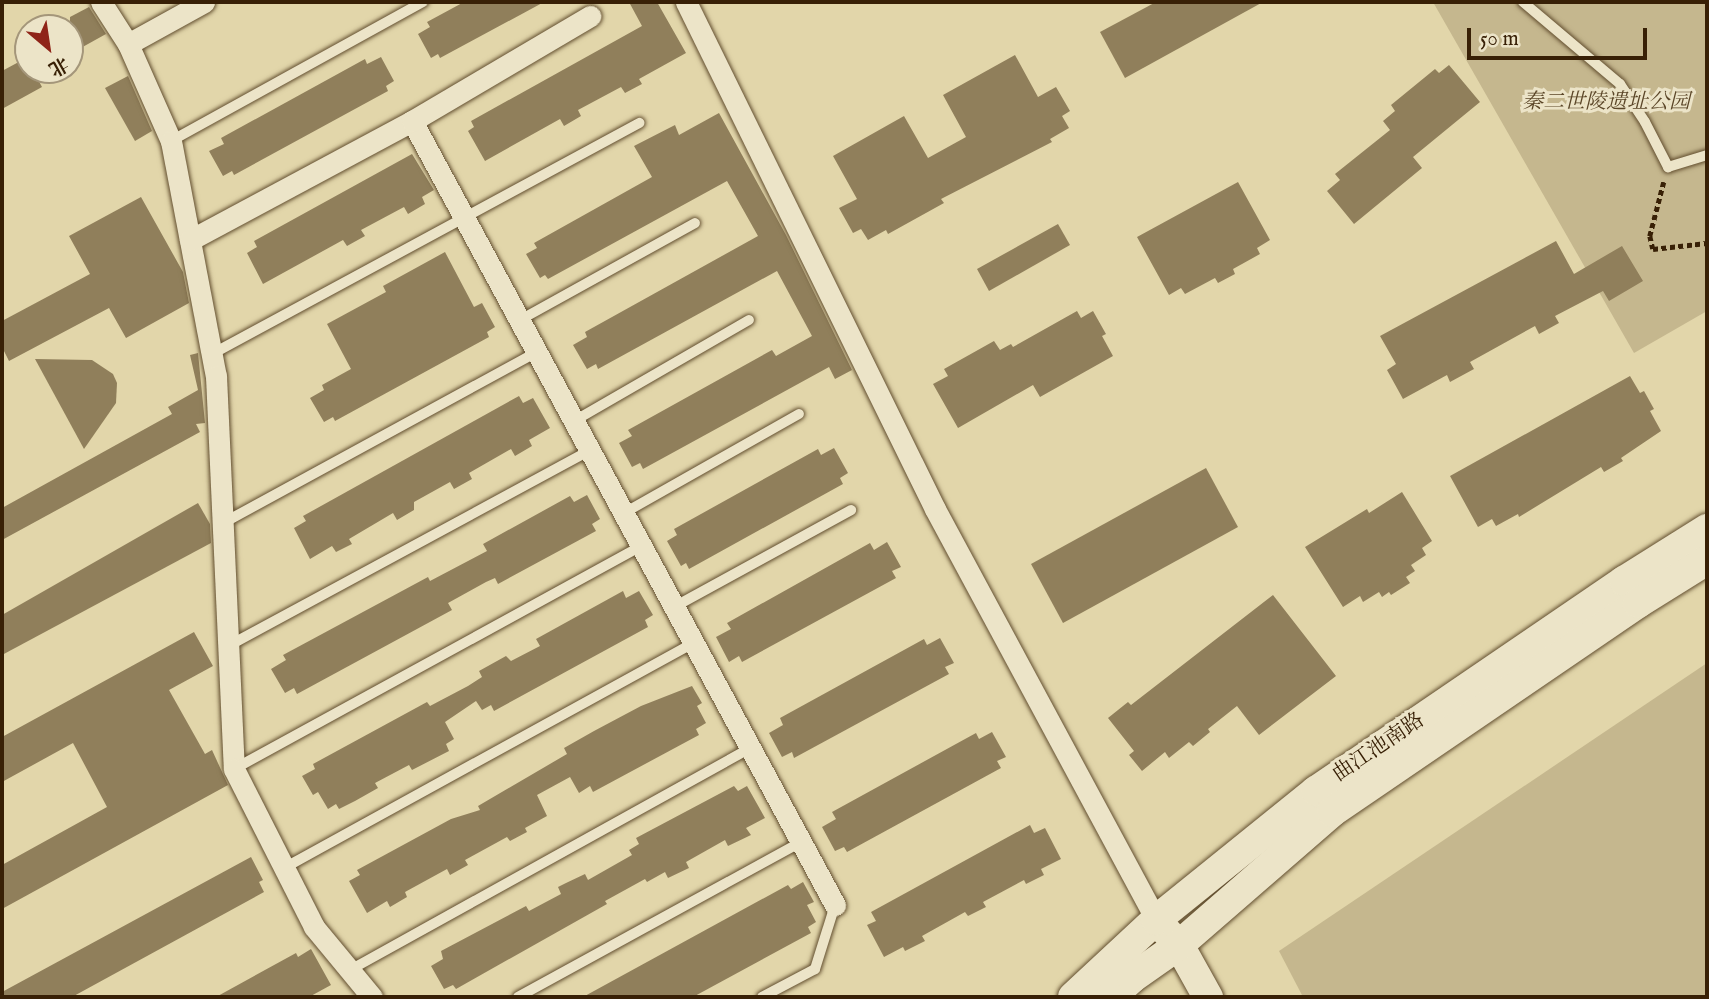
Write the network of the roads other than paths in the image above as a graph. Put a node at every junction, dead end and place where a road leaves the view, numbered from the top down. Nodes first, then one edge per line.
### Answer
1 (101, 2) edge
2 (204, 2) edge
3 (423, 2) edge
4 (686, 2) edge
5 (1523, 2) edge
6 (590, 16) dead end
7 (128, 44) junction
8 (412, 121) junction
9 (640, 123) dead end
10 (172, 141) junction
11 (1707, 155) edge
12 (464, 218) junction
13 (695, 223) dead end
14 (190, 240) junction
15 (520, 320) junction
16 (749, 320) dead end
17 (537, 352) junction
18 (212, 354) junction
19 (799, 414) dead end
20 (574, 421) junction
21 (590, 450) junction
22 (851, 510) dead end
23 (624, 513) junction
24 (225, 522) junction
25 (1707, 529) edge
26 (642, 546) junction
27 (1707, 560) edge
28 (674, 607) junction
29 (694, 643) junction
30 (230, 645) junction
31 (750, 748) junction
32 (234, 769) junction
33 (801, 842) junction
34 (284, 868) junction
35 (835, 905) joint
36 (1156, 920) junction
37 (1179, 945) junction
38 (350, 970) junction
39 (372, 997) edge
40 (518, 997) edge
41 (762, 997) edge
42 (1073, 997) edge
43 (1111, 997) edge
44 (1208, 997) edge

1 - 7 street
2 - 7 street
3 - 10 lane
4 - 36 street
5 - 11 lane
6 - 8 street
7 - 10 street
8 - 12 street
8 - 14 street
9 - 12 lane
10 - 14 street
12 - 15 street
12 - 18 lane
13 - 15 lane
14 - 18 street
15 - 17 street
16 - 20 lane
17 - 20 street
17 - 24 lane
18 - 24 street
19 - 23 lane
20 - 21 street
21 - 23 street
21 - 30 lane
22 - 28 lane
23 - 26 street
24 - 30 street
25 - 36 main road, 曲江池南路
26 - 28 street
26 - 32 lane
27 - 37 main road, 曲江池南路
28 - 29 street
29 - 31 street
29 - 34 lane
30 - 32 street
31 - 33 street
31 - 38 lane
32 - 34 street
33 - 35 street
33 - 40 lane
34 - 38 street
35 - 41 lane
36 - 37 main road
36 - 42 main road, 曲江池南路
37 - 43 main road, 曲江池南路
37 - 44 main road
38 - 39 street

